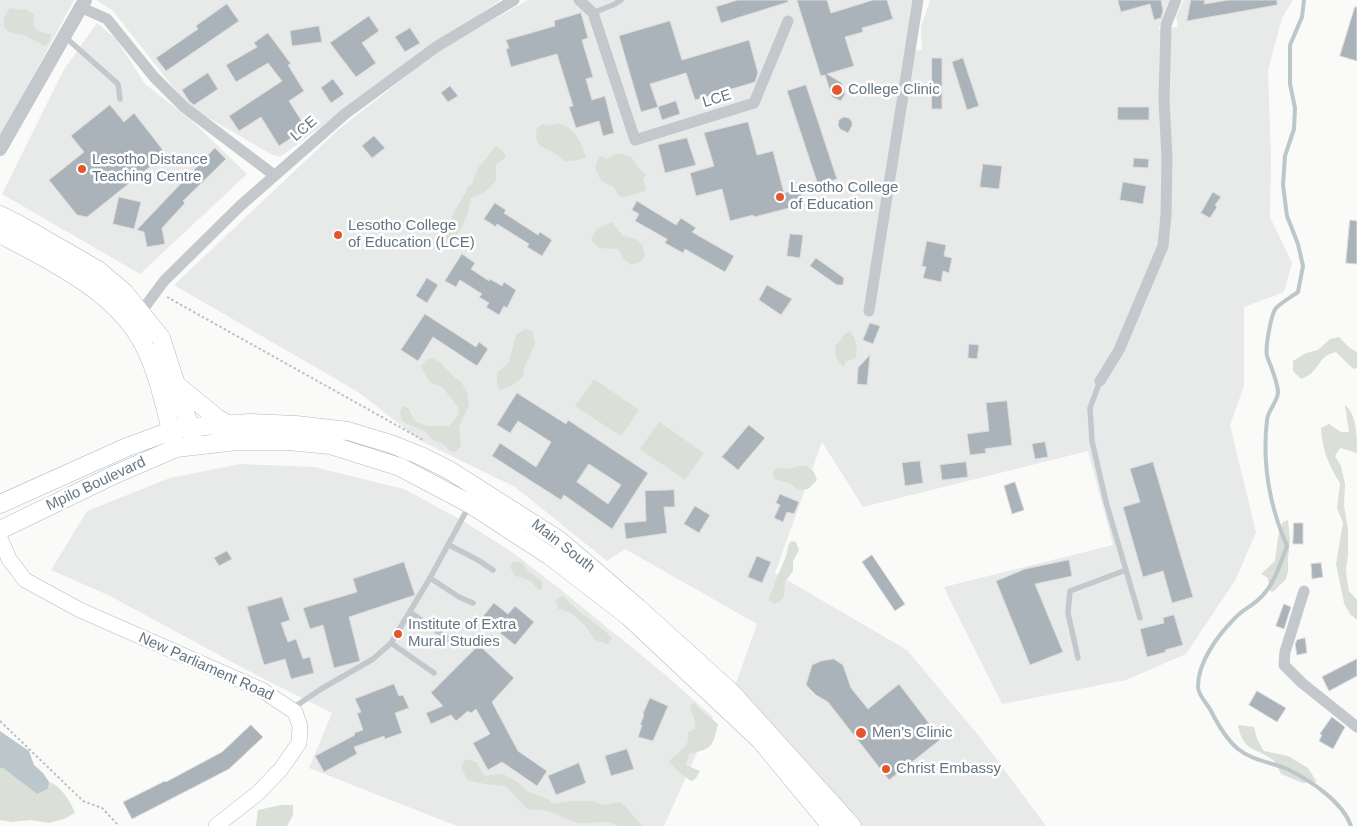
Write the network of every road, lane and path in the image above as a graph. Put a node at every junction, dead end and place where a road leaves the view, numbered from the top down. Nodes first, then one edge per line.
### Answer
1 (514, 0) edge
2 (579, 0) edge
3 (621, 0) edge
4 (918, 0) edge
5 (1176, 0) edge
6 (83, 3) edge
7 (593, 13) junction
8 (788, 21) dead end
9 (64, 36) junction
10 (120, 100) dead end
11 (0, 149) edge
12 (274, 175) junction
13 (0, 215) edge
14 (0, 234) edge
15 (157, 291) junction
16 (869, 311) dead end
17 (141, 312) junction
18 (1100, 382) joint
19 (178, 386) junction
20 (228, 424) junction
21 (190, 427) junction
22 (171, 431) junction
23 (426, 441) dead end
24 (195, 445) junction
25 (176, 448) junction
26 (479, 488) junction
27 (0, 504) edge
28 (470, 504) junction
29 (0, 530) edge
30 (0, 538) edge
31 (449, 545) junction
32 (493, 570) dead end
33 (1126, 570) junction
34 (430, 578) junction
35 (1304, 591) dead end
36 (473, 603) dead end
37 (410, 612) junction
38 (1140, 618) dead end
39 (451, 640) dead end
40 (391, 643) junction
41 (1078, 658) dead end
42 (434, 673) dead end
43 (291, 709) junction
44 (0, 721) edge
45 (1357, 727) edge
46 (119, 826) edge
47 (216, 826) edge
48 (831, 826) edge
49 (852, 826) edge

1 - 12 street, LCE
2 - 7 street, LCE
3 - 7 lane
4 - 16 street
5 - 18 street
6 - 9 street
6 - 12 street
7 - 8 street, LCE
9 - 10 lane
9 - 11 street
12 - 15 street, LCE
13 - 17 main road
14 - 22 main road
15 - 17 street, LCE
15 - 23 path
17 - 19 main road
18 - 33 lane
19 - 20 main road
19 - 21 main road
20 - 21 main road, Main South
20 - 26 main road, Main South
21 - 22 main road, Mpilo Boulevard
21 - 24 main road
22 - 25 main road
22 - 27 main road, Mpilo Boulevard
24 - 25 main road, Mpilo Boulevard
24 - 28 main road, Main South
25 - 29 main road, Mpilo Boulevard
26 - 28 lane
26 - 49 main road, Main South
28 - 31 lane
28 - 48 main road, Main South
30 - 43 main road, New Parliament Road
31 - 32 lane
31 - 34 lane
33 - 38 lane
33 - 41 lane
34 - 36 lane
34 - 37 lane
35 - 45 street
37 - 39 lane
37 - 40 lane
40 - 42 lane
40 - 43 lane
43 - 47 main road, New Parliament Road
44 - 46 path

